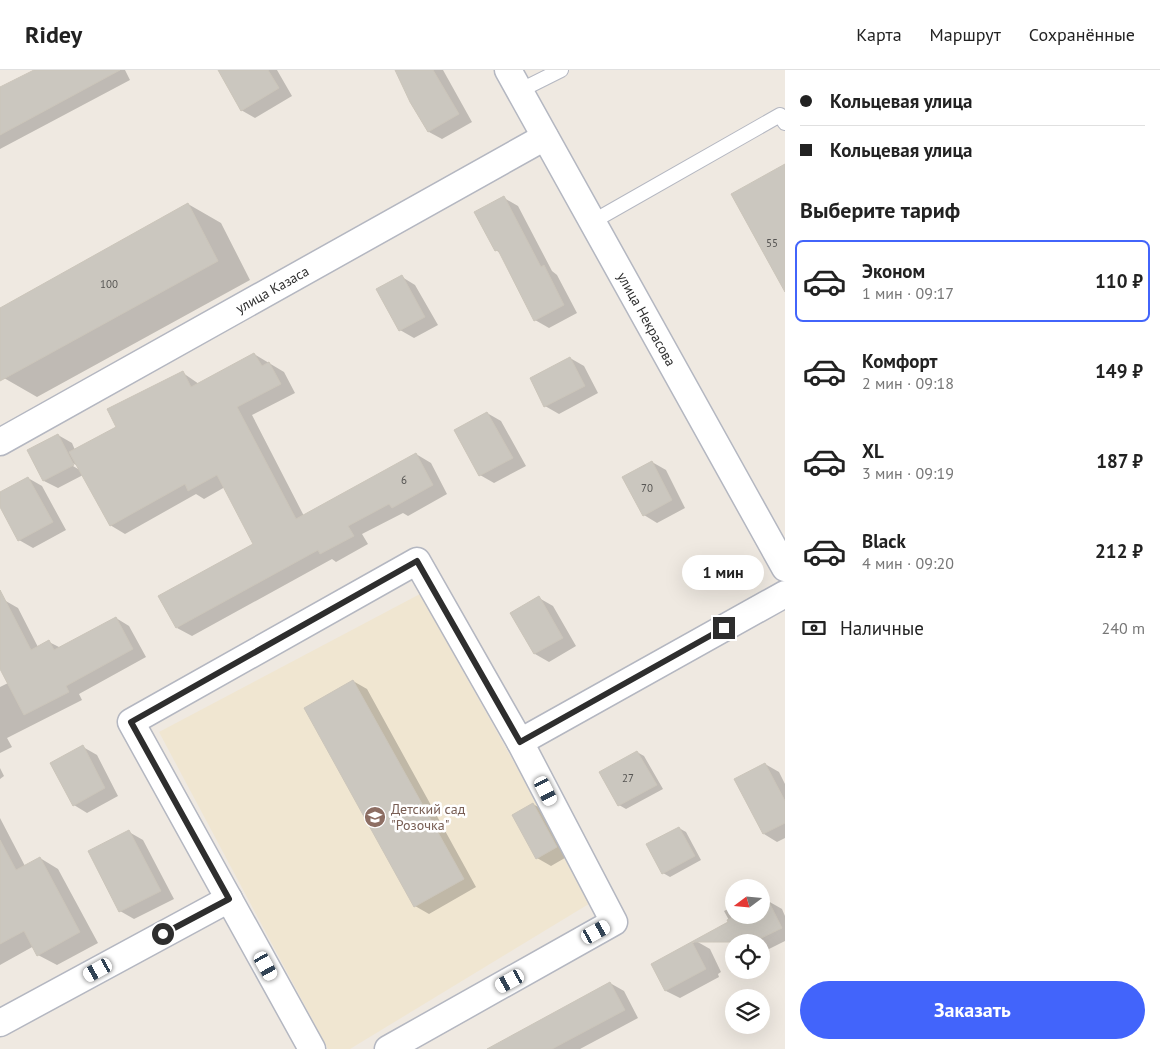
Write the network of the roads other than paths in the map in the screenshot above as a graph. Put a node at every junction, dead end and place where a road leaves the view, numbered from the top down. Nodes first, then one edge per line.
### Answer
1 (561, 70) edge
2 (514, 81) edge
3 (785, 124) edge
4 (545, 137) junction
5 (592, 222) junction
6 (0, 442) edge
7 (785, 568) edge
8 (785, 594) edge
9 (520, 742) junction
10 (229, 899) junction
11 (0, 1023) edge
12 (312, 1049) edge
13 (388, 1049) edge

1 - 2 lane
2 - 4 street, улица Некрасова
3 - 5 lane
4 - 5 street, улица Некрасова
4 - 6 street, улица Казаса
5 - 7 street, улица Некрасова
8 - 9 street
9 - 10 street
9 - 13 street
10 - 11 street
10 - 12 street

